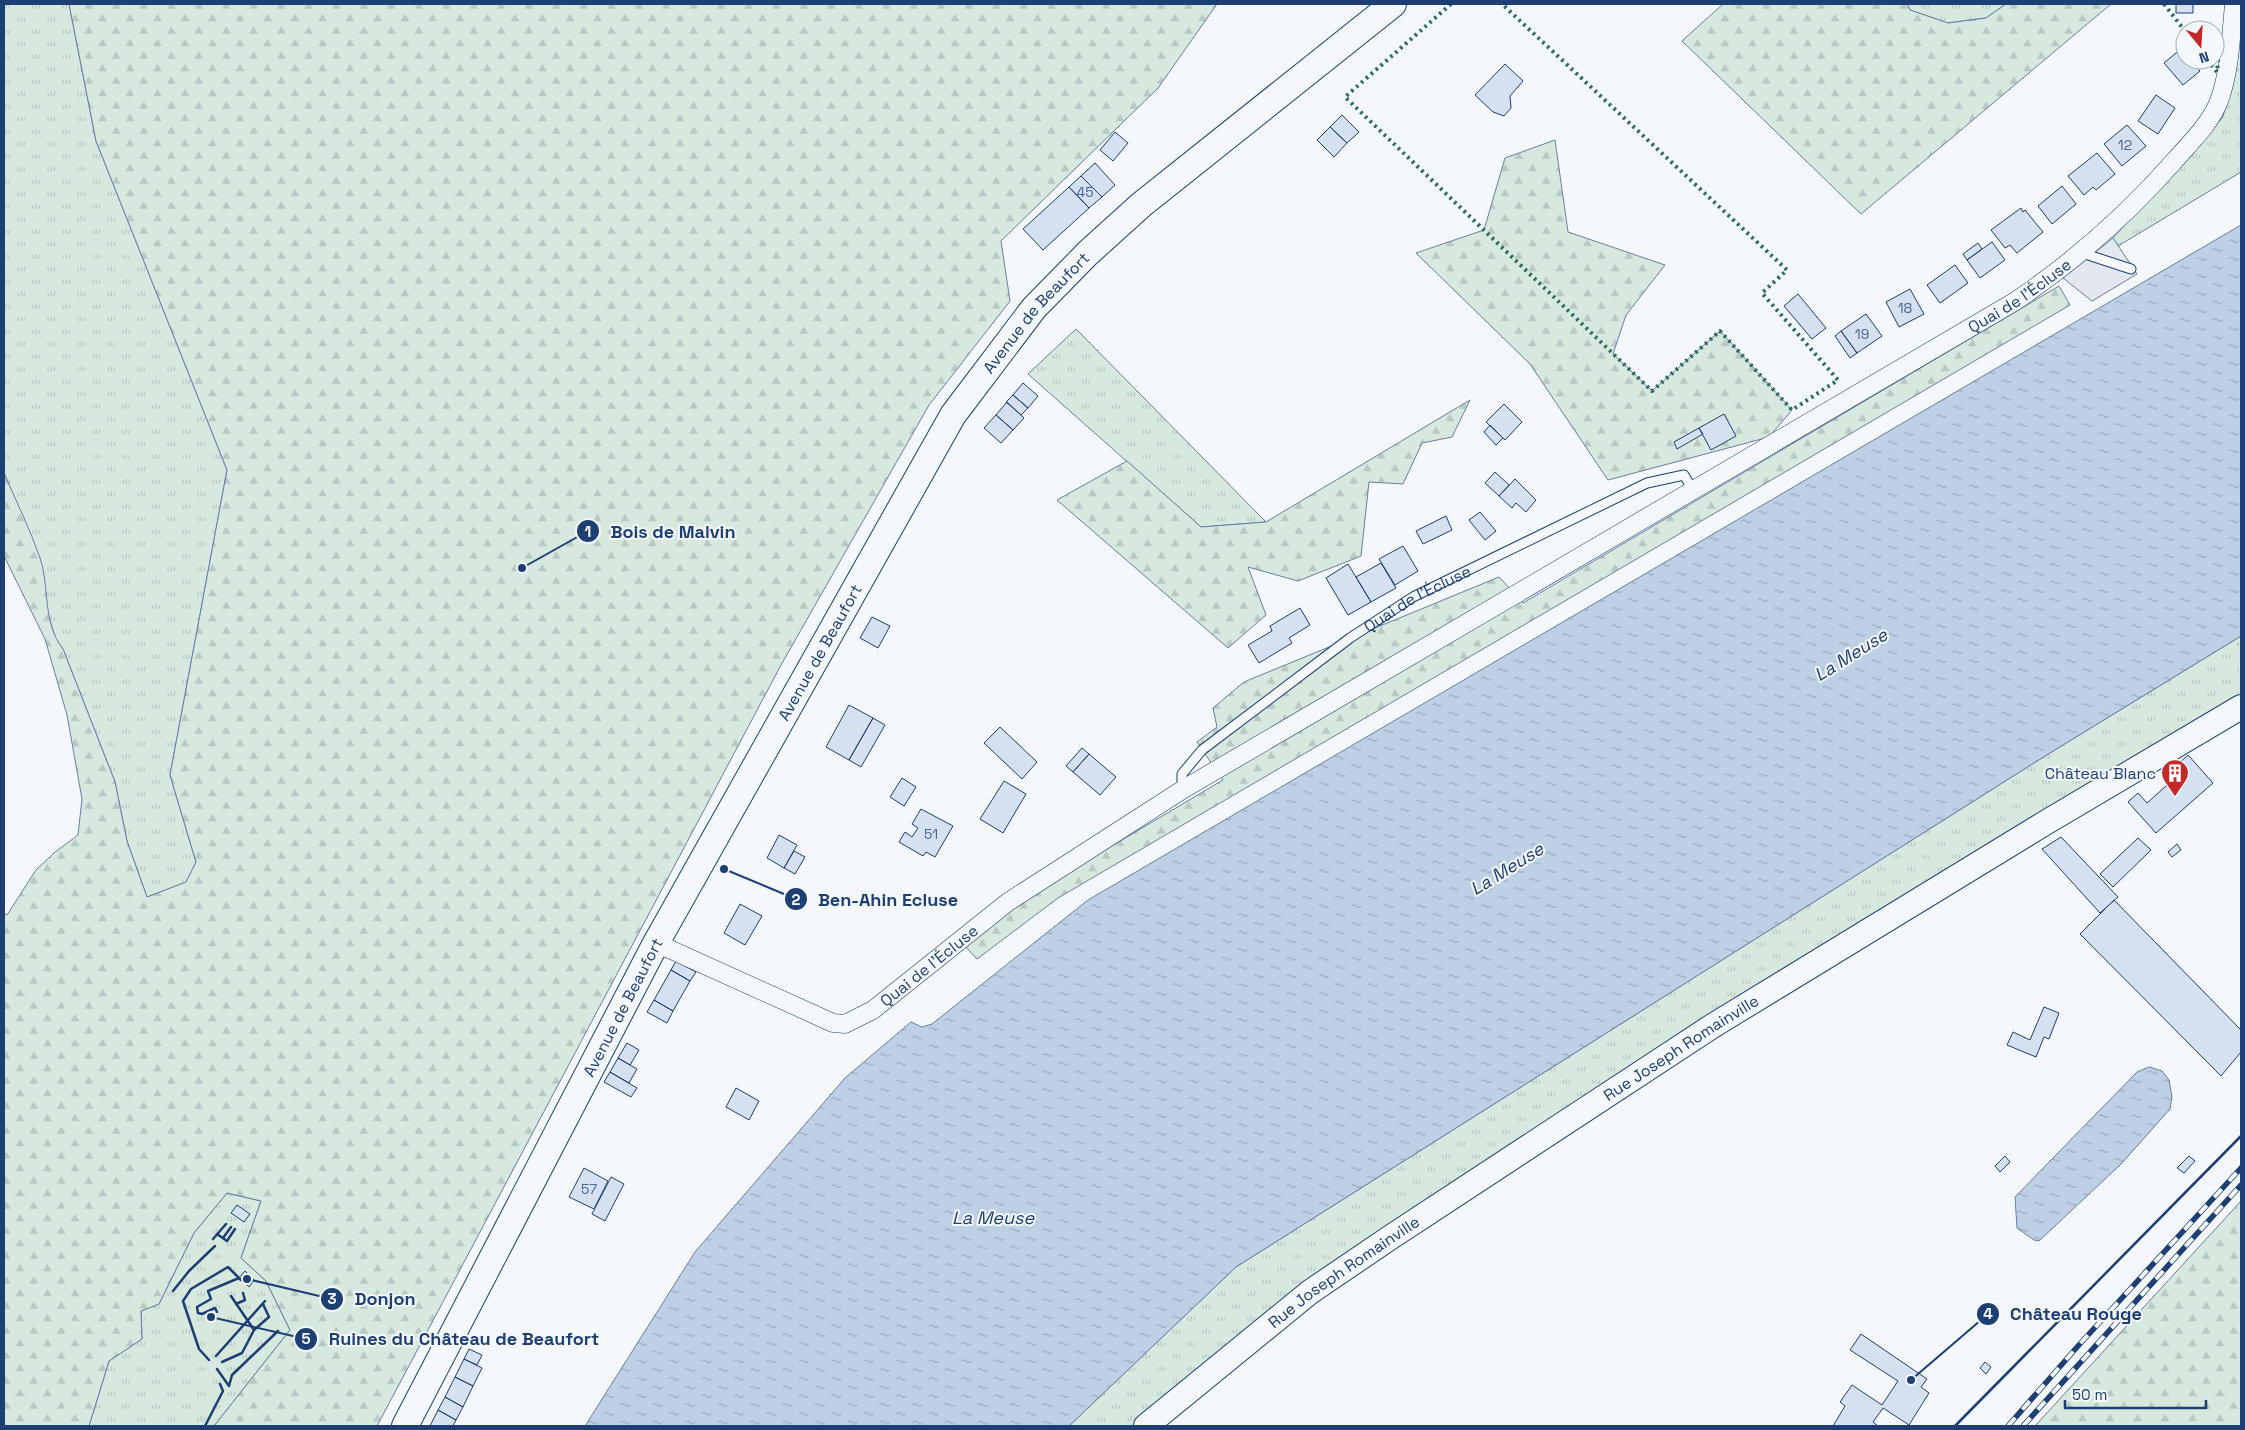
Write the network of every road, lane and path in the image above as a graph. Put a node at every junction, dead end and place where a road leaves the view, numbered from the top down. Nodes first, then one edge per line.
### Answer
1 (1393, 4) edge
2 (2234, 4) edge
3 (2082, 252) junction
4 (2130, 269) dead end
5 (1693, 490) junction
6 (2241, 707) edge
7 (1182, 790) junction
8 (656, 943) junction
9 (405, 1426) edge
10 (1146, 1426) edge

1 - 8 main road, Avenue de Beaufort
2 - 3 street, Quai de l'Écluse
3 - 4 lane
3 - 5 street, Quai de l'Écluse
5 - 7 street, Quai de l'Écluse
5 - 7 lane, Quai de l'Écluse
6 - 10 street, Rue Joseph Romainville
7 - 8 street, Quai de l'Écluse
8 - 9 main road, Avenue de Beaufort

